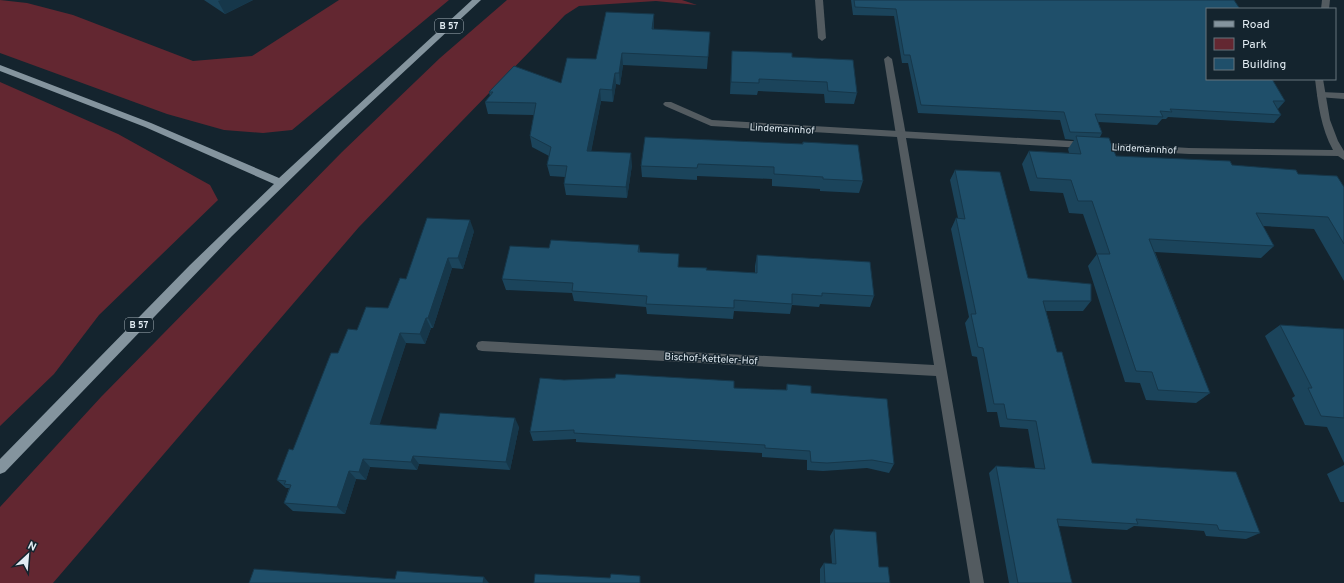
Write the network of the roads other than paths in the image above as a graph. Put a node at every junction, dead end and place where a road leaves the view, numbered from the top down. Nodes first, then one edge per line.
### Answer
1 (477, 0) edge
2 (819, 0) edge
3 (822, 38) dead end
4 (888, 59) dead end
5 (0, 68) edge
6 (1319, 80) edge
7 (1321, 95) junction
8 (1344, 96) edge
9 (668, 104) dead end
10 (901, 134) junction
11 (1342, 155) edge
12 (281, 183) junction
13 (482, 346) dead end
14 (940, 371) junction
15 (0, 468) edge
16 (976, 583) edge

1 - 12 main road, B 57
2 - 3 street
4 - 10 street
5 - 12 main road
6 - 7 street
7 - 8 street
7 - 11 street
9 - 10 street, Lindemannhof
10 - 11 street, Lindemannhof
10 - 14 street
12 - 15 main road, B 57
13 - 14 street, Bischof-Ketteler-Hof
14 - 16 street

